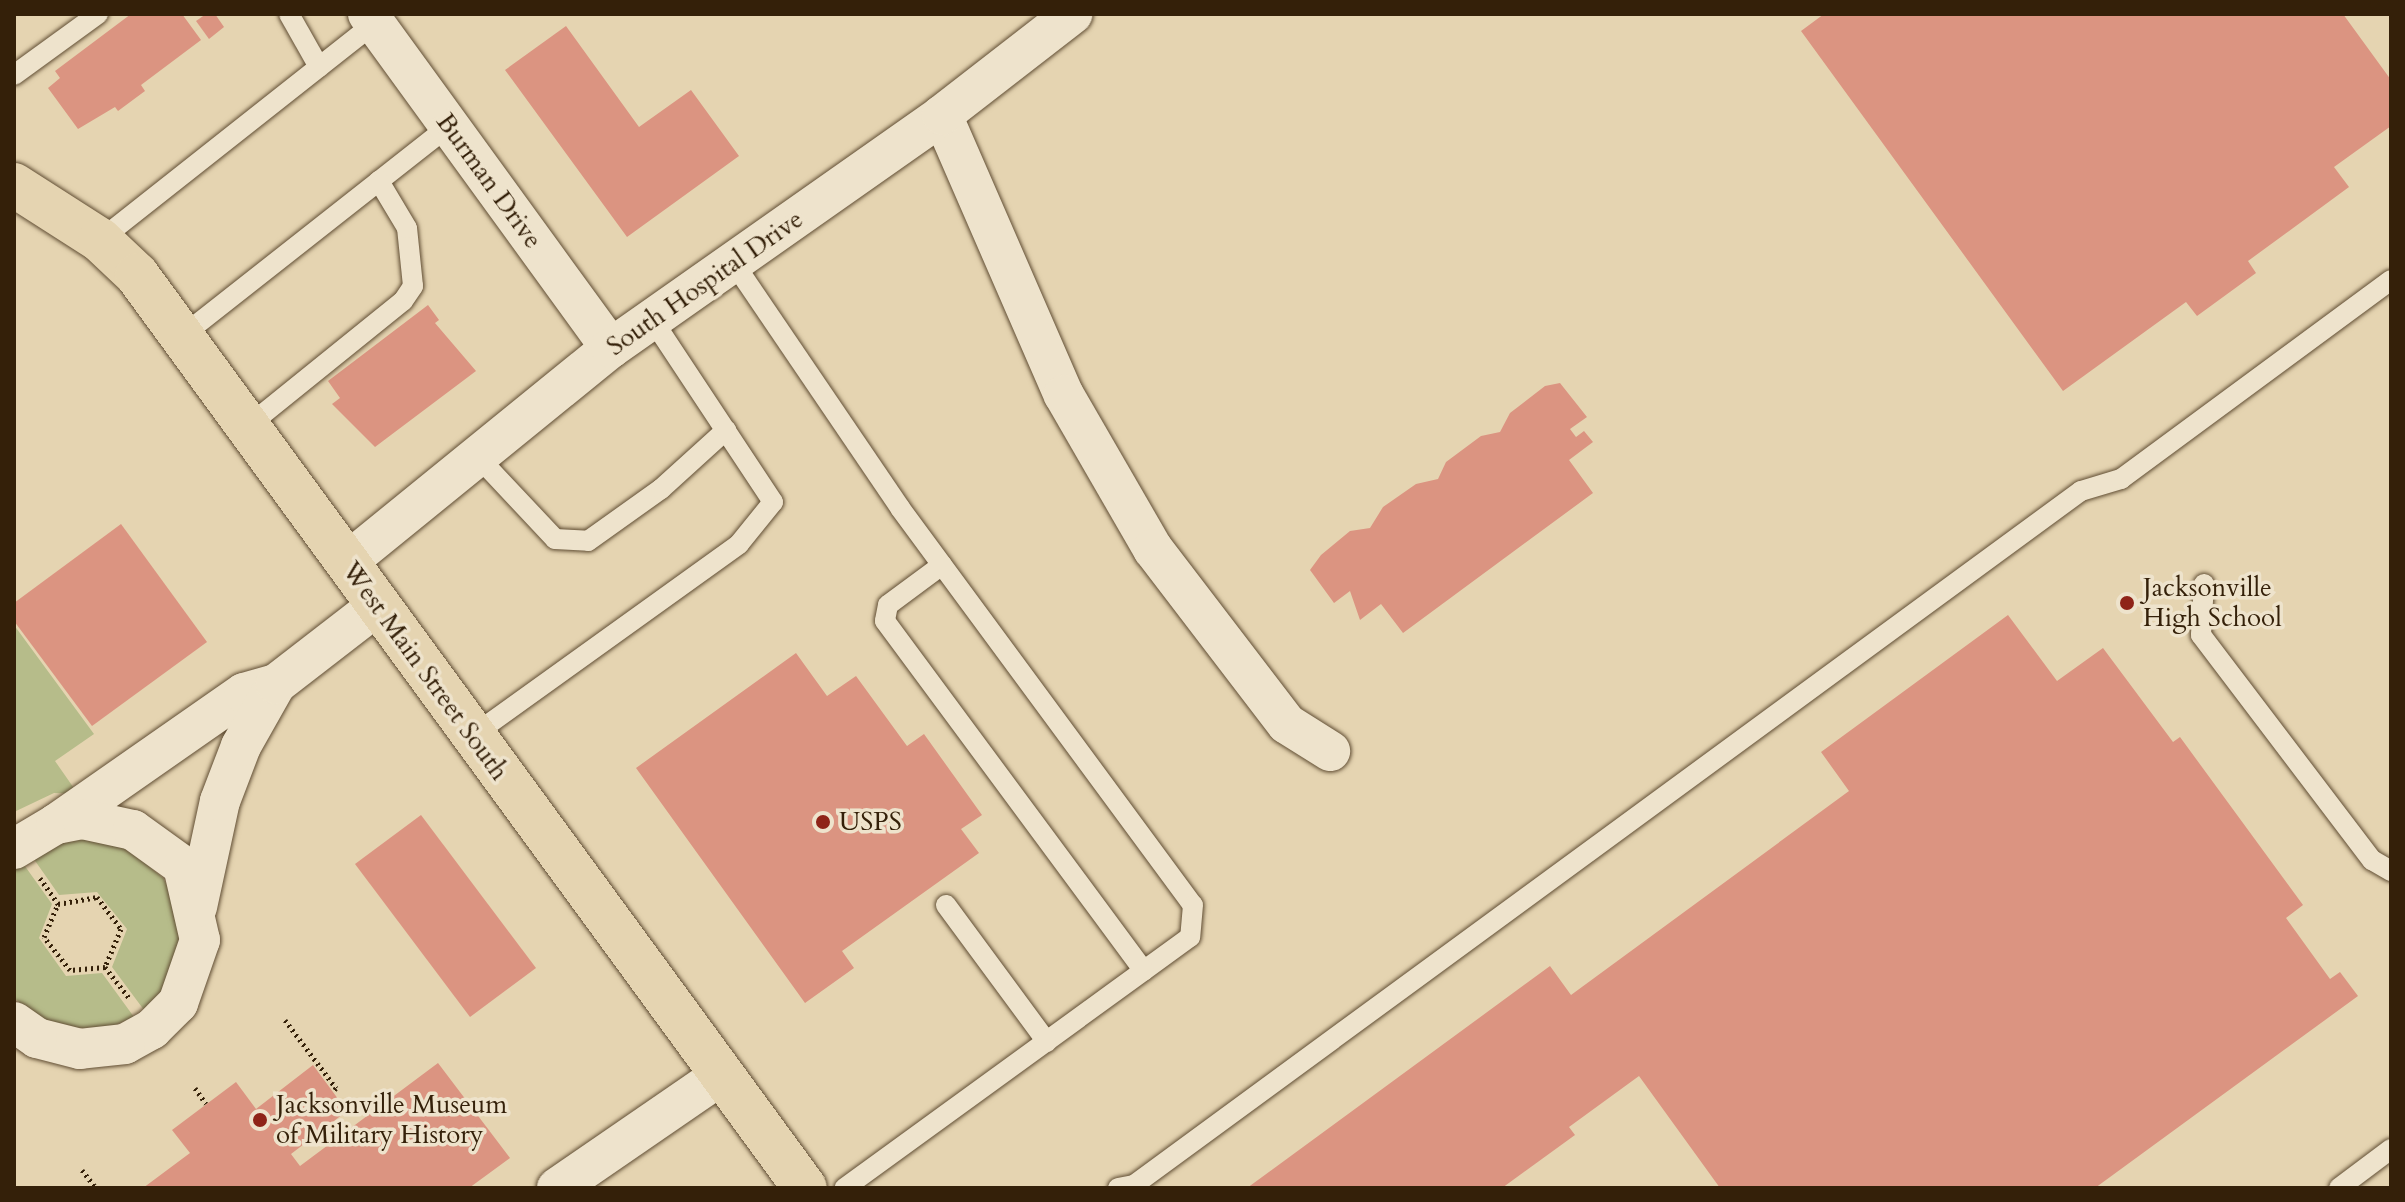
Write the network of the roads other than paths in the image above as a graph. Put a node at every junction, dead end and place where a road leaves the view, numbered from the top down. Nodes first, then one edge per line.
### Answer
1 (98, 14) edge
2 (289, 14) edge
3 (1072, 14) edge
4 (371, 18) edge
5 (319, 67) junction
6 (14, 75) edge
7 (942, 115) junction
8 (449, 126) junction
9 (379, 181) junction
10 (14, 185) edge
11 (100, 240) junction
12 (733, 262) junction
13 (2391, 280) edge
14 (652, 319) junction
15 (182, 336) junction
16 (611, 348) junction
17 (248, 426) junction
18 (726, 430) junction
19 (479, 458) junction
20 (346, 563) junction
21 (942, 565) junction
22 (2204, 584) dead end
23 (377, 606) junction
24 (276, 684) junction
25 (472, 736) junction
26 (1330, 751) dead end
27 (56, 824) junction
28 (14, 849) edge
29 (2391, 871) edge
30 (946, 905) dead end
31 (197, 907) junction
32 (1144, 971) junction
33 (22, 1034) edge
34 (1047, 1042) junction
35 (723, 1074) junction
36 (2391, 1149) edge
37 (557, 1188) edge
38 (805, 1188) edge
39 (844, 1188) edge
40 (1118, 1188) edge
41 (2339, 1188) edge

1 - 6 lane
2 - 5 lane
3 - 7 street, South Hospital Drive
4 - 5 lane
4 - 8 street, Burman Drive
5 - 11 lane
7 - 12 street, South Hospital Drive
7 - 26 street
8 - 9 lane
8 - 16 street, Burman Drive
9 - 15 lane
9 - 17 lane
10 - 11 main road, West Main Street South
11 - 15 main road, West Main Street South
12 - 14 street, South Hospital Drive
12 - 21 lane
13 - 40 lane
14 - 16 street, South Hospital Drive
14 - 18 lane
15 - 17 main road, West Main Street South
16 - 19 street, South Hospital Drive
17 - 20 main road, West Main Street South
18 - 19 lane
18 - 25 lane
19 - 20 street, South Hospital Drive
20 - 23 main road, West Main Street South
21 - 32 lane
21 - 32 lane
22 - 29 lane
23 - 24 street
23 - 25 main road, West Main Street South
24 - 27 street
24 - 31 street
25 - 35 main road, West Main Street South
27 - 28 street
27 - 31 street
30 - 34 lane
31 - 33 street
32 - 34 lane
34 - 39 lane
35 - 37 street
35 - 38 main road, West Main Street South
36 - 41 lane

